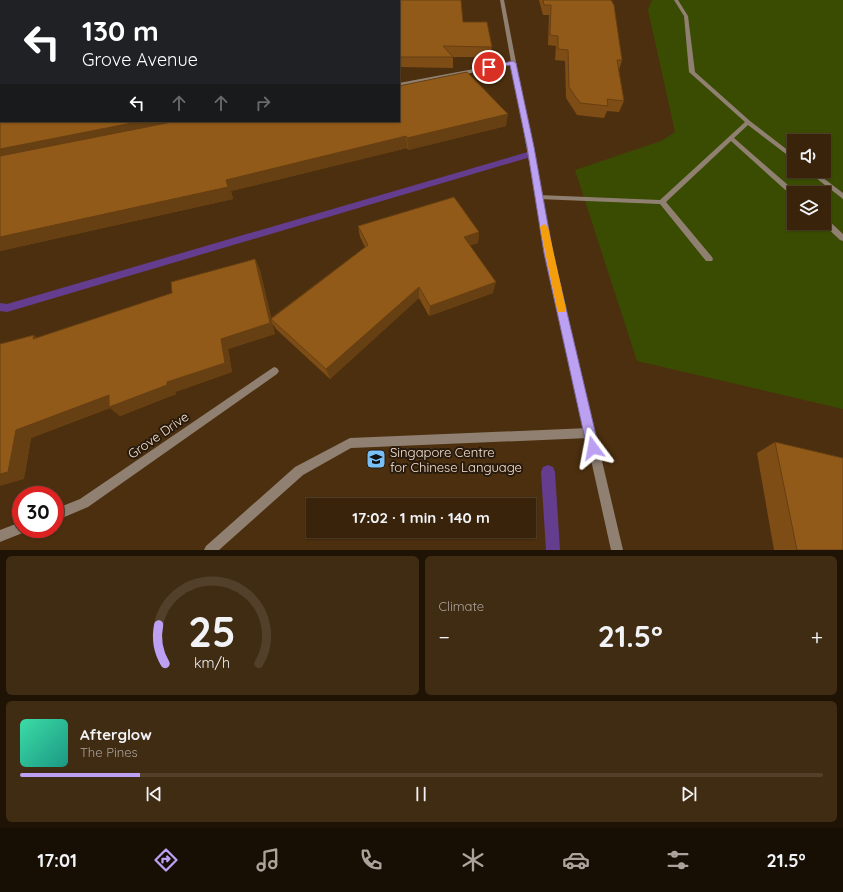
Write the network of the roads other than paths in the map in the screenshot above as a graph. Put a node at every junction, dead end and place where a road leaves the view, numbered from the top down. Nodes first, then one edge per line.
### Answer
1 (502, 0) edge
2 (676, 0) edge
3 (513, 63) junction
4 (400, 85) edge
5 (748, 122) junction
6 (731, 138) junction
7 (787, 153) edge
8 (819, 178) edge
9 (787, 188) edge
10 (538, 197) junction
11 (843, 197) edge
12 (662, 202) junction
13 (831, 227) edge
14 (843, 238) edge
15 (709, 259) dead end
16 (274, 371) dead end
17 (589, 433) junction
18 (64, 511) edge
19 (12, 531) edge
20 (0, 536) edge
21 (210, 550) edge
22 (617, 550) edge

1 - 3 street
2 - 5 street
3 - 4 street
3 - 10 street
5 - 6 street
5 - 7 street
6 - 9 street
6 - 12 street
8 - 11 street
10 - 12 street
10 - 17 street
12 - 15 street
13 - 14 street
16 - 18 street, Grove Drive
17 - 21 street
17 - 22 street
19 - 20 street

